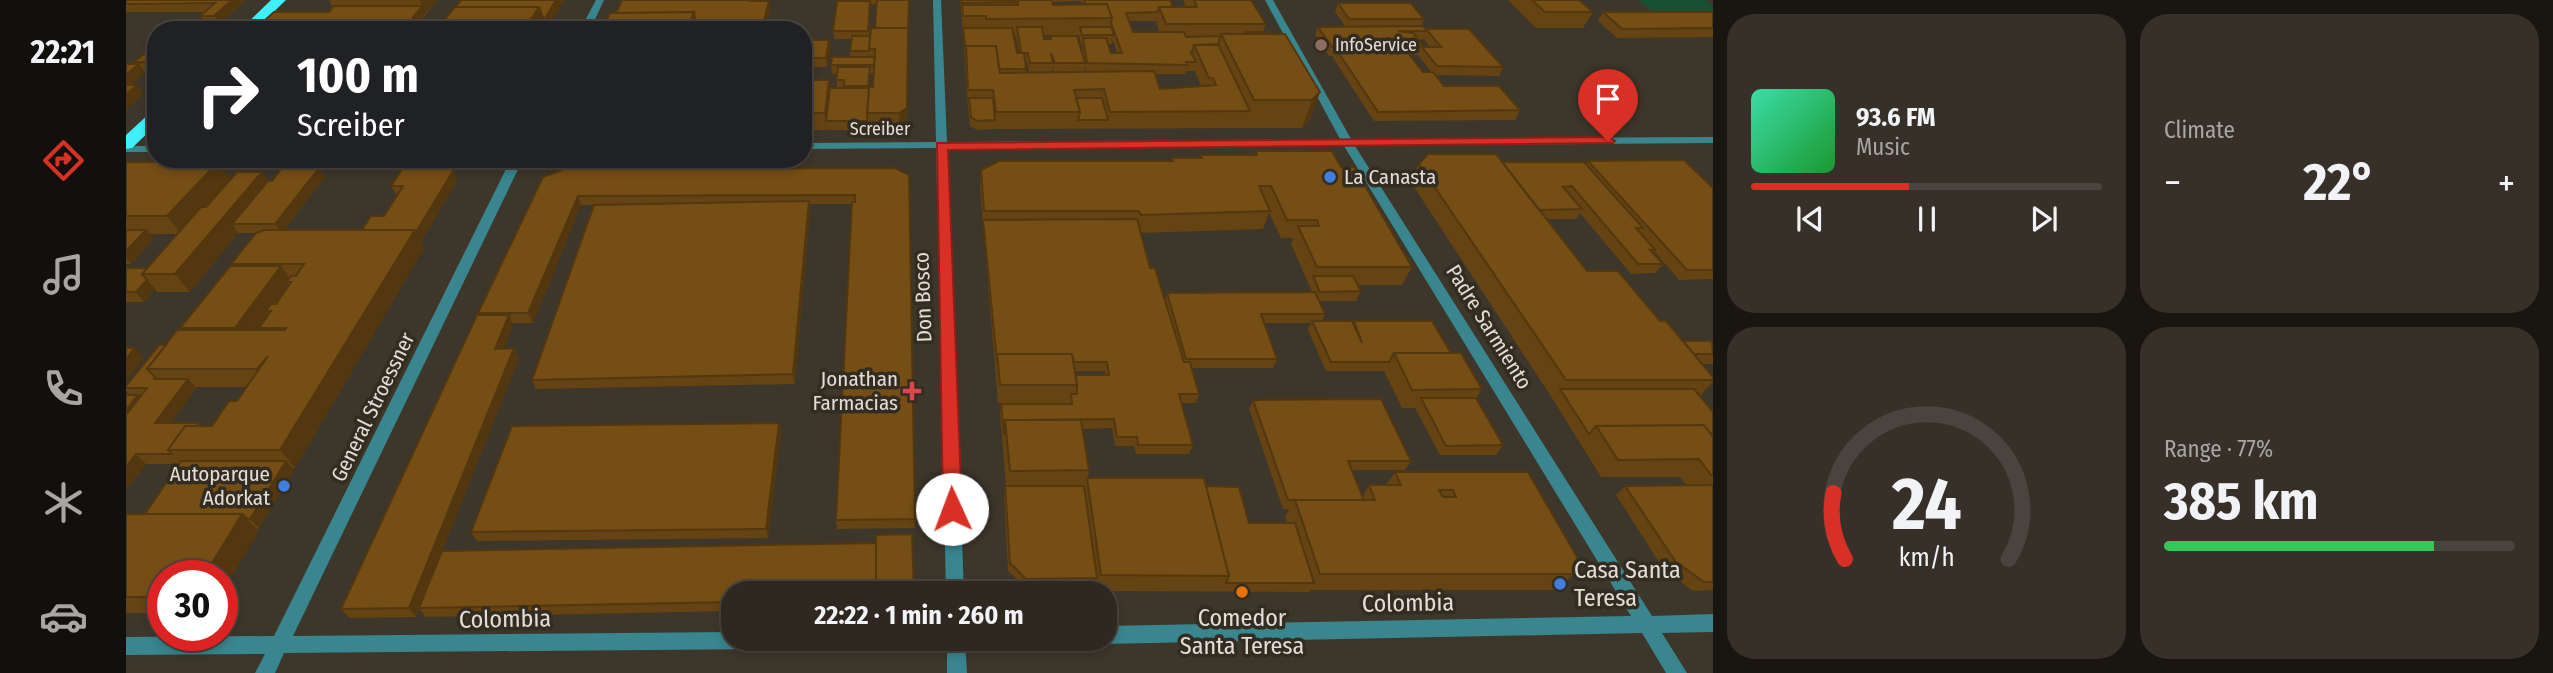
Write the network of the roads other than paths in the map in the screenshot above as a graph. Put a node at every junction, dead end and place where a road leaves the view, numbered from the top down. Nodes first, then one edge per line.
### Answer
1 (279, 0) edge
2 (600, 0) edge
3 (937, 0) edge
4 (1269, 0) edge
5 (257, 21) edge
6 (590, 21) edge
7 (147, 125) edge
8 (1713, 140) edge
9 (1347, 142) junction
10 (812, 146) edge
11 (941, 146) junction
12 (126, 147) edge
13 (147, 148) edge
14 (513, 168) edge
15 (955, 581) edge
16 (1646, 623) junction
17 (1713, 623) edge
18 (1117, 635) edge
19 (721, 641) edge
20 (126, 646) edge
21 (279, 646) junction
22 (956, 651) edge
23 (265, 673) edge
24 (957, 673) edge
25 (1678, 673) edge

1 - 5 highway
2 - 6 street
3 - 11 street, Don Bosco
4 - 9 street, Padre Sarmiento
7 - 12 highway
8 - 9 street, Screiber
9 - 11 street, Screiber
9 - 16 street, Padre Sarmiento
10 - 11 street, Screiber
11 - 15 street, Don Bosco
12 - 13 street
14 - 21 street, General Stroessner
16 - 17 street, Colombia
16 - 18 street, Colombia
16 - 25 street, Padre Sarmiento
19 - 21 street, Colombia
20 - 21 street, Colombia
21 - 23 street, General Stroessner
22 - 24 street

